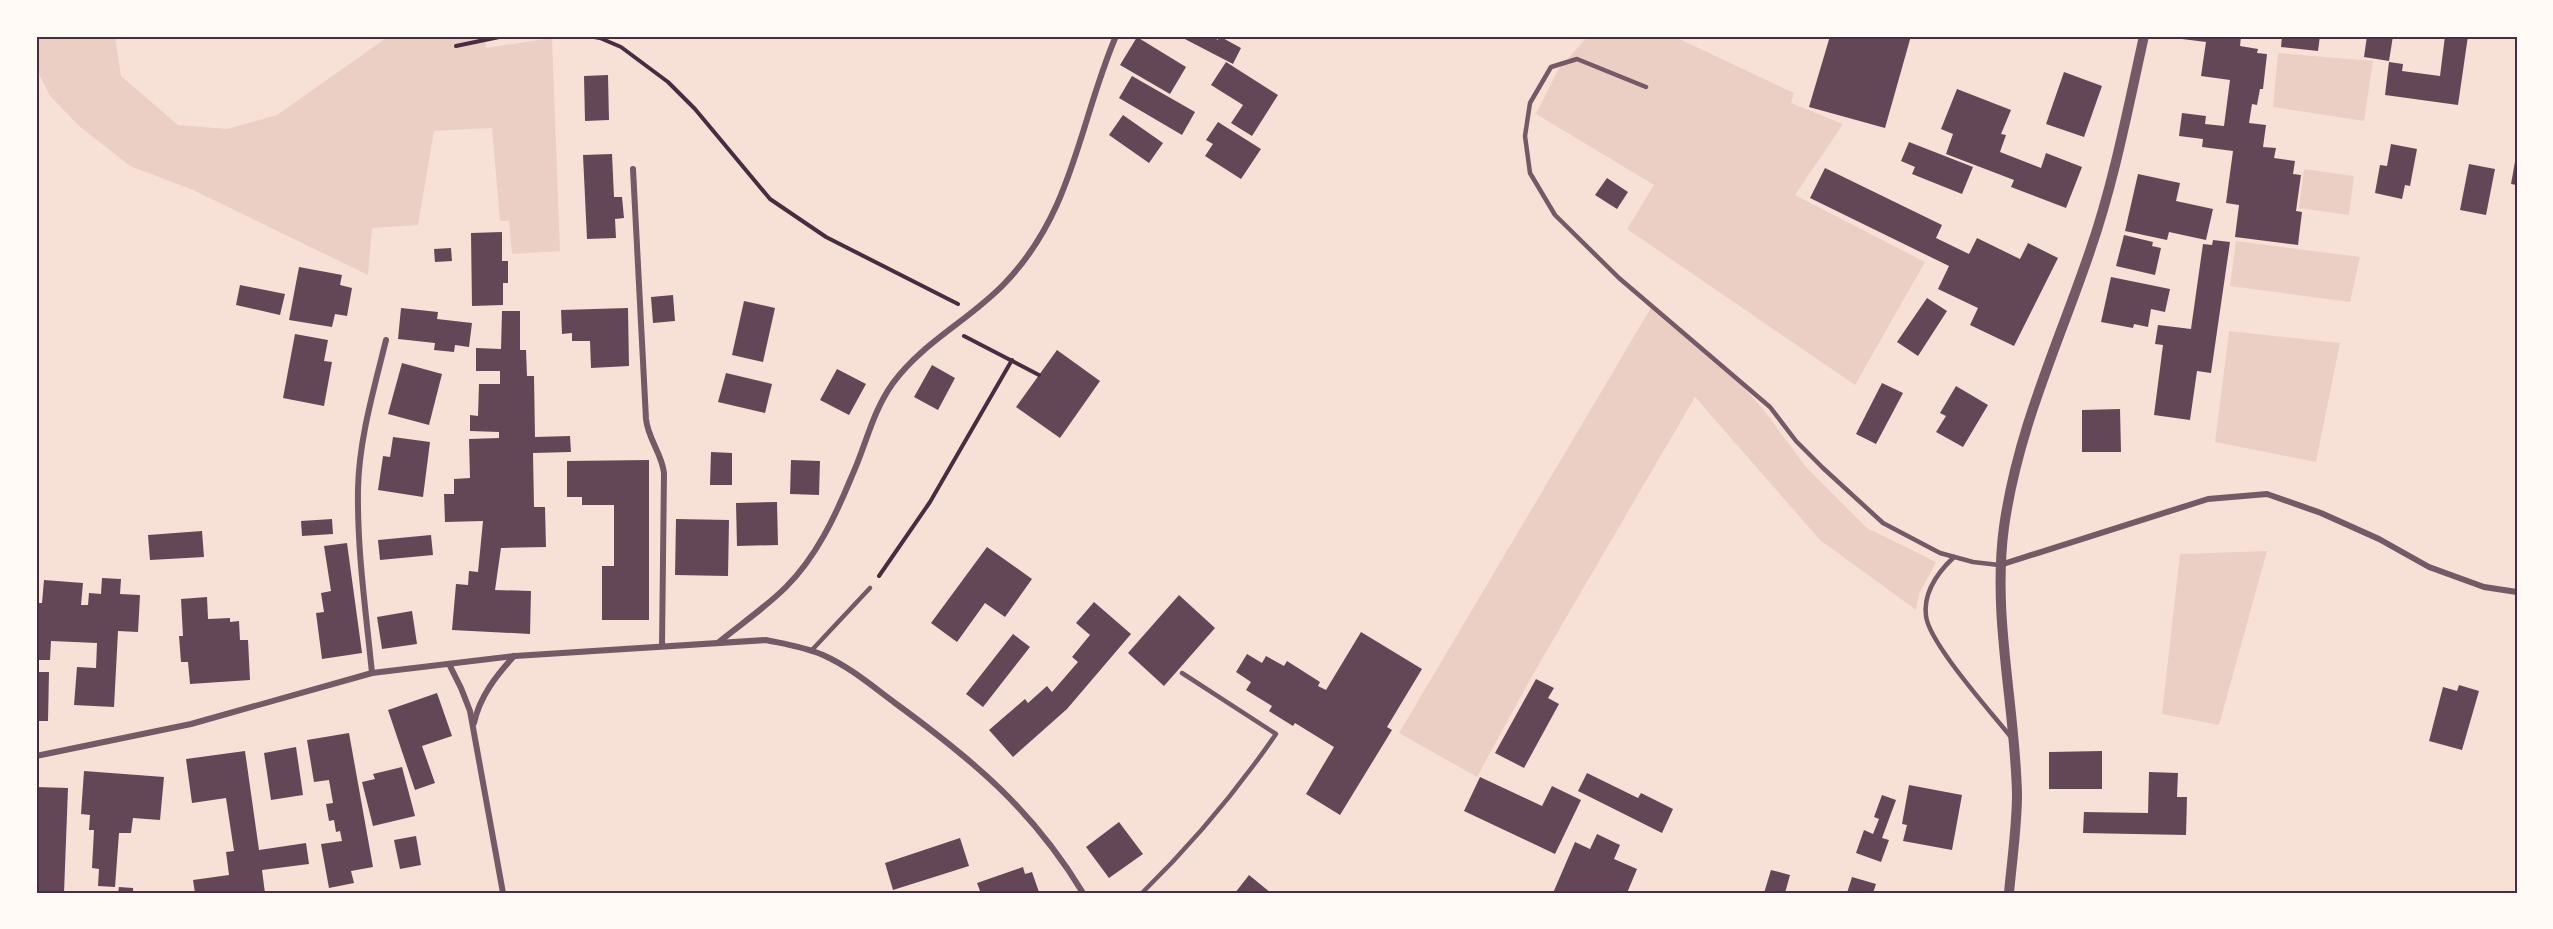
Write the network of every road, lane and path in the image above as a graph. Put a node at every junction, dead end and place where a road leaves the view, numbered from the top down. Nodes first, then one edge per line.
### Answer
1 (504, 36) edge
2 (588, 36) edge
3 (1116, 36) edge
4 (2144, 36) edge
5 (456, 46) dead end
6 (1646, 87) dead end
7 (633, 169) dead end
8 (972, 310) junction
9 (951, 328) junction
10 (386, 340) dead end
11 (1012, 360) junction
12 (1039, 375) dead end
13 (1954, 557) junction
14 (1999, 565) junction
15 (870, 588) joint
16 (2517, 592) edge
17 (719, 642) junction
18 (662, 646) junction
19 (811, 651) junction
20 (515, 656) junction
21 (449, 664) junction
22 (1182, 673) dead end
23 (372, 674) junction
24 (474, 727) junction
25 (2013, 739) junction
26 (36, 756) edge
27 (502, 893) edge
28 (1083, 893) edge
29 (1142, 893) edge
30 (2009, 893) edge

1 - 5 path
2 - 8 path
3 - 8 street
4 - 14 street
6 - 13 lane
7 - 18 street
8 - 9 street
9 - 11 path
9 - 17 street
10 - 23 street
11 - 12 path
11 - 15 path
13 - 14 lane
13 - 25 lane
14 - 16 street
14 - 25 street
15 - 19 lane
17 - 18 street
17 - 19 street
18 - 20 street
19 - 28 street
20 - 21 street
20 - 24 street
21 - 23 street
21 - 24 street
22 - 29 lane
23 - 26 street
24 - 27 street
25 - 30 street

